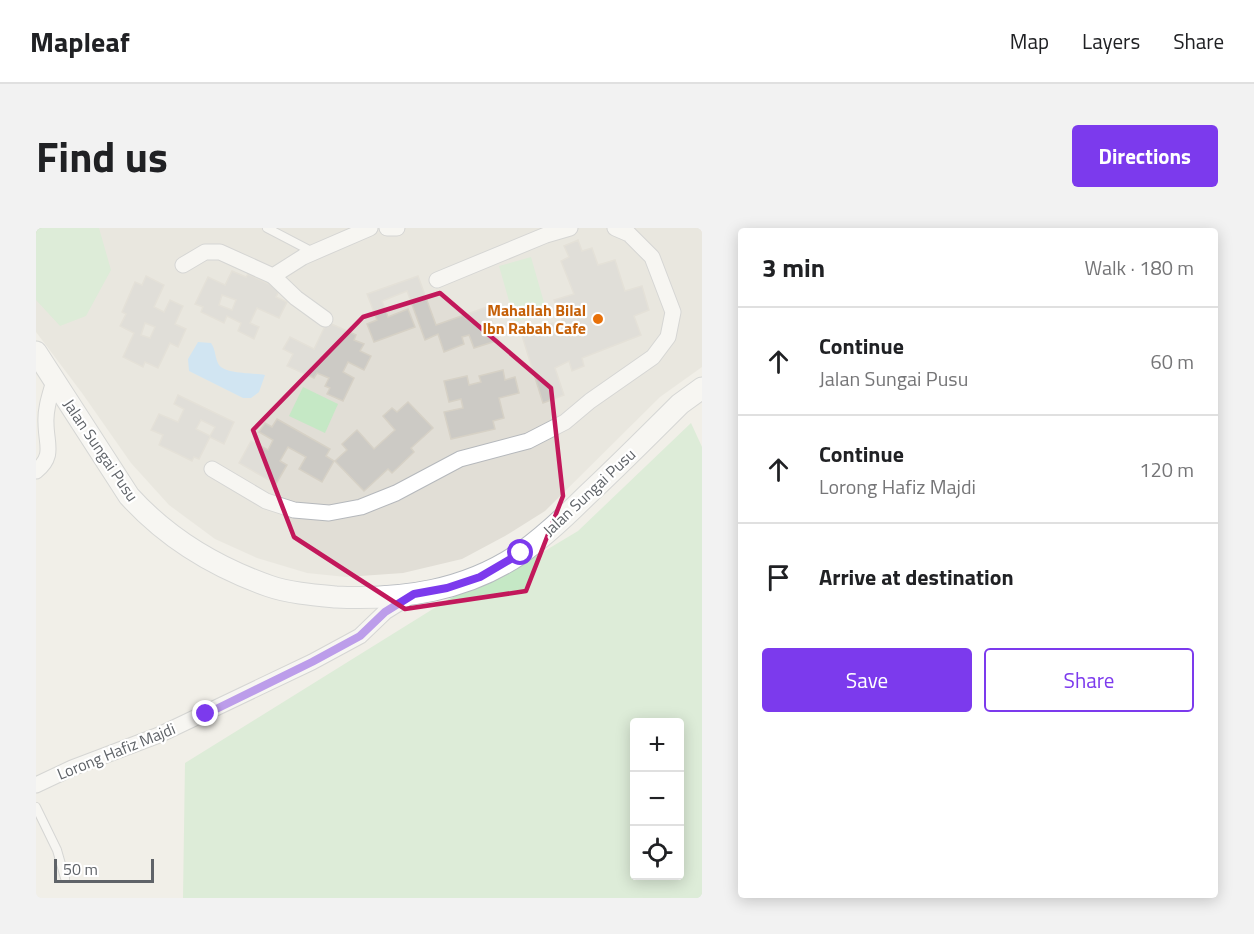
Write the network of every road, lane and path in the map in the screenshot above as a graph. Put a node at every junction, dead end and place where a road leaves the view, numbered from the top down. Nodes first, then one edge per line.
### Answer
1 (267, 228) edge
2 (369, 228) edge
3 (387, 228) edge
4 (397, 228) edge
5 (570, 228) edge
6 (615, 228) edge
7 (545, 232) edge
8 (313, 252) junction
9 (183, 265) dead end
10 (273, 276) junction
11 (437, 280) dead end
12 (325, 319) dead end
13 (36, 352) edge
14 (54, 381) junction
15 (702, 388) edge
16 (212, 469) dead end
17 (36, 471) edge
18 (414, 594) junction
19 (36, 784) edge
20 (36, 807) edge
21 (65, 878) dead end

1 - 8 lane
2 - 8 street
3 - 4 street
5 - 7 street
6 - 16 street
7 - 11 street
8 - 10 street
9 - 10 street
10 - 12 street
13 - 14 main road, Jalan Sungai Pusu
14 - 17 street
14 - 18 main road, Jalan Sungai Pusu
15 - 18 main road, Jalan Sungai Pusu
18 - 19 street, Lorong Hafiz Majdi
20 - 21 lane

